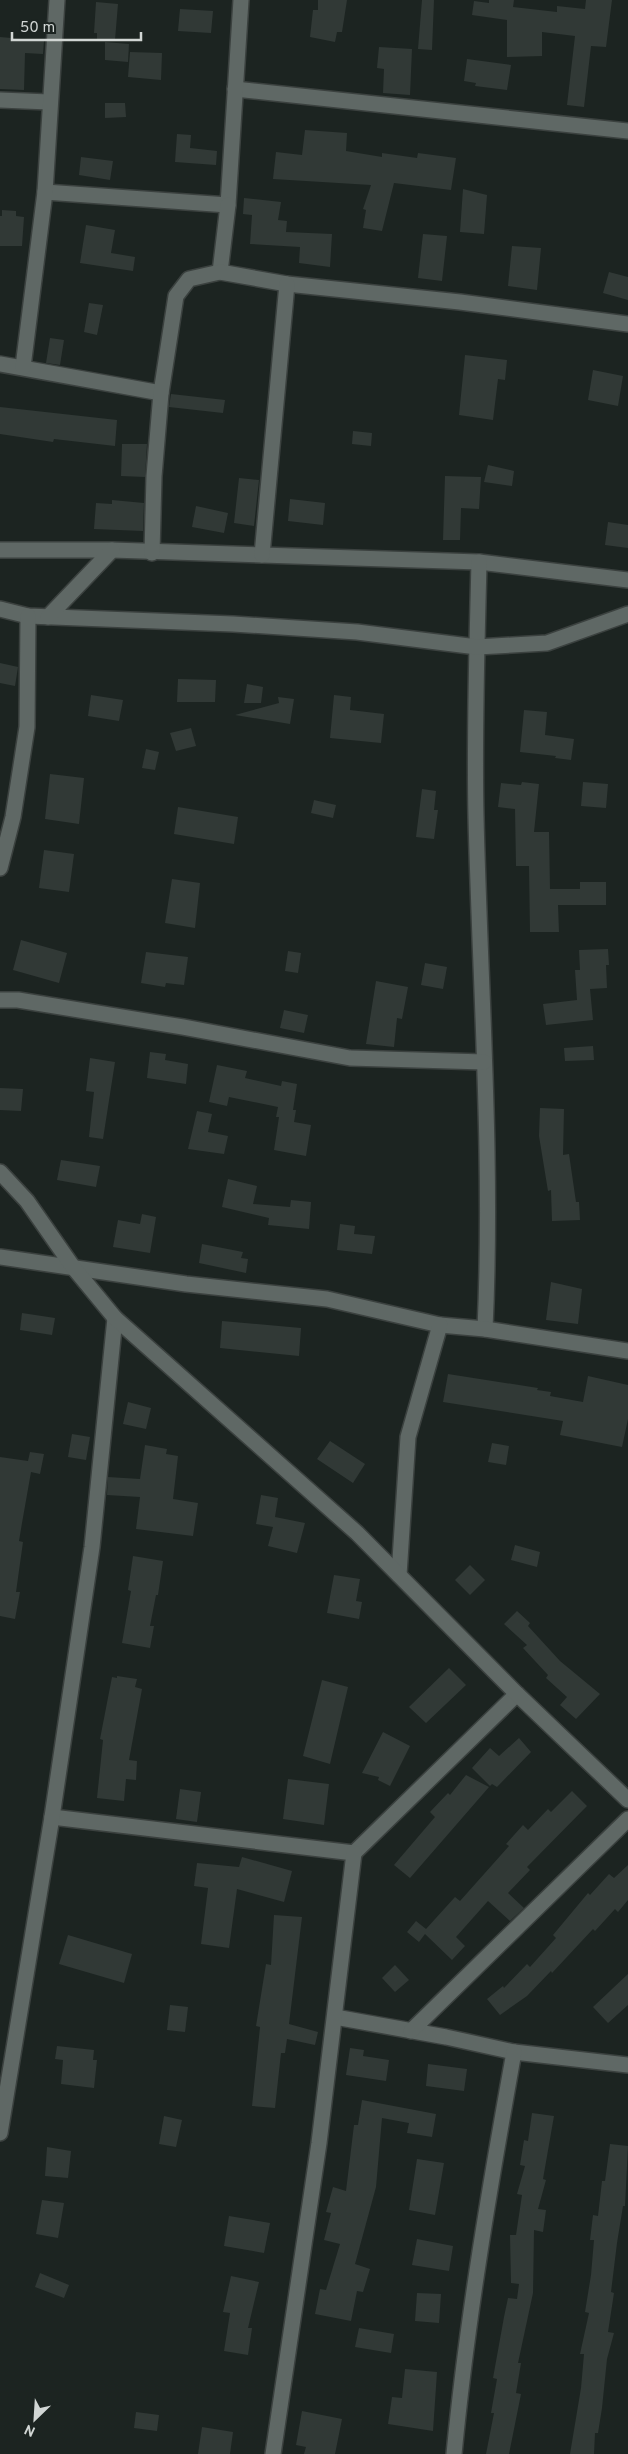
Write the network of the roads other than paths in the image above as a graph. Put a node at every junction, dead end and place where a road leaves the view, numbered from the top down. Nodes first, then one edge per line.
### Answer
1 (57, 0) edge
2 (241, 0) edge
3 (235, 89) junction
4 (0, 100) edge
5 (49, 102) junction
6 (628, 131) edge
7 (44, 192) junction
8 (228, 205) junction
9 (220, 272) junction
10 (286, 284) junction
11 (628, 324) edge
12 (0, 364) edge
13 (23, 367) junction
14 (161, 393) junction
15 (0, 550) edge
16 (112, 550) junction
17 (152, 553) junction
18 (262, 555) junction
19 (479, 562) junction
20 (628, 580) edge
21 (0, 609) edge
22 (628, 614) edge
23 (28, 616) junction
24 (48, 617) junction
25 (477, 647) junction
26 (0, 868) edge
27 (0, 1000) edge
28 (484, 1062) junction
29 (0, 1172) edge
30 (0, 1257) edge
31 (73, 1268) junction
32 (115, 1318) junction
33 (440, 1325) junction
34 (485, 1329) junction
35 (628, 1351) edge
36 (399, 1575) junction
37 (517, 1694) junction
38 (628, 1800) edge
39 (52, 1817) junction
40 (628, 1819) edge
41 (354, 1853) junction
42 (335, 2017) junction
43 (411, 2030) junction
44 (514, 2052) junction
45 (627, 2063) edge
46 (0, 2130) edge
47 (273, 2454) edge
48 (454, 2454) edge

1 - 5 street
2 - 3 street
3 - 6 street
3 - 8 street
4 - 5 street
5 - 7 street
7 - 8 street
7 - 13 street
8 - 9 street
9 - 10 street
9 - 14 street
10 - 11 street
10 - 18 street
12 - 13 street
13 - 14 street
14 - 17 street
15 - 16 street
16 - 17 street
16 - 24 street
17 - 18 street
18 - 19 street
19 - 20 street
19 - 25 street
21 - 23 street
22 - 25 street
23 - 24 street
23 - 26 street
24 - 25 street
25 - 28 street
27 - 28 street
28 - 34 street
29 - 31 street
30 - 31 street
31 - 32 street
31 - 33 street
32 - 36 street
32 - 39 street
33 - 34 street
33 - 36 street
34 - 35 street
36 - 37 street
37 - 38 street
37 - 41 street
39 - 41 street
39 - 46 street
40 - 43 street
41 - 42 street
42 - 43 street
42 - 47 street
43 - 44 street
44 - 45 street
44 - 48 street

